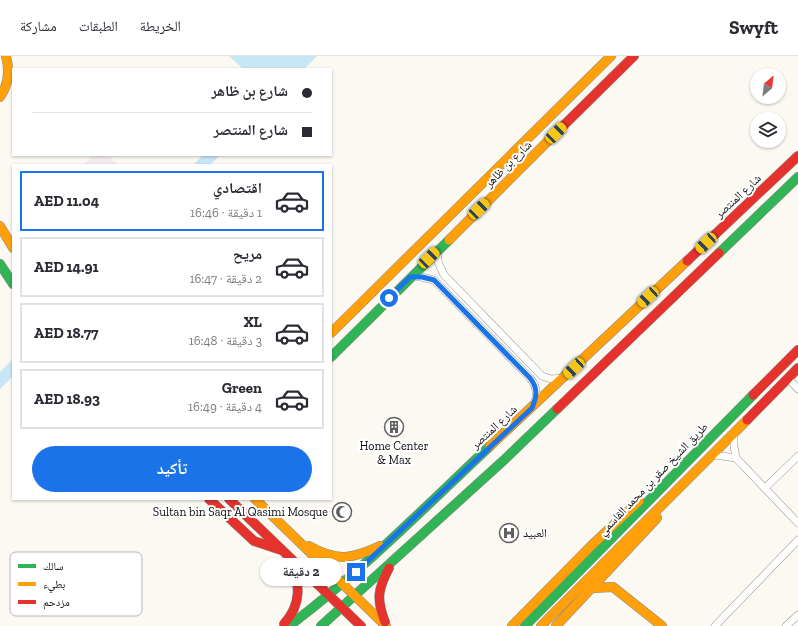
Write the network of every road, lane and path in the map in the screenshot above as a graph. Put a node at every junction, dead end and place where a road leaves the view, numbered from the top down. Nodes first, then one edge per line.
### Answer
1 (6, 56) edge
2 (611, 56) edge
3 (634, 56) edge
4 (0, 97) edge
5 (798, 156) edge
6 (798, 177) edge
7 (0, 226) edge
8 (12, 246) edge
9 (438, 249) junction
10 (0, 264) edge
11 (444, 275) junction
12 (410, 277) junction
13 (434, 280) junction
14 (12, 282) edge
15 (356, 309) junction
16 (332, 333) edge
17 (348, 340) junction
18 (798, 350) edge
19 (332, 356) edge
20 (798, 368) edge
21 (539, 372) junction
22 (530, 378) junction
23 (563, 378) junction
24 (788, 378) junction
25 (798, 389) edge
26 (532, 408) junction
27 (734, 435) junction
28 (714, 456) junction
29 (798, 456) edge
30 (736, 458) junction
31 (668, 479) junction
32 (765, 488) junction
33 (679, 491) junction
34 (210, 500) edge
35 (230, 500) edge
36 (258, 501) edge
37 (798, 523) edge
38 (294, 537) junction
39 (798, 540) edge
40 (389, 541) junction
41 (286, 553) junction
42 (392, 562) junction
43 (609, 571) junction
44 (343, 584) junction
45 (613, 587) junction
46 (593, 588) junction
47 (329, 596) junction
48 (355, 596) junction
49 (342, 609) junction
50 (798, 615) edge
51 (282, 626) edge
52 (288, 626) edge
53 (321, 626) edge
54 (361, 626) edge
55 (386, 626) edge
56 (512, 626) edge
57 (525, 626) edge
58 (541, 626) edge
59 (556, 626) edge
60 (662, 626) edge
61 (715, 626) edge
62 (786, 626) edge

1 - 4 main road
2 - 15 main road, شارع بن ظاهر
3 - 9 main road, شارع بن ظاهر
5 - 23 main road, شارع المنتصر
6 - 42 main road
7 - 8 main road
9 - 11 street
9 - 12 main road, شارع بن ظاهر
10 - 14 main road
11 - 13 street
11 - 21 street
12 - 13 street
12 - 17 main road, شارع بن ظاهر
13 - 22 street
15 - 16 main road, شارع بن ظاهر
15 - 17 main road
17 - 19 main road, شارع بن ظاهر
18 - 31 main road, طريق الشيخ صقر بن محمد القاسمي
20 - 24 main road, طريق الشيخ صقر بن محمد القاسمي
21 - 22 street
21 - 23 street
22 - 26 street
23 - 26 main road, شارع المنتصر
24 - 25 street
24 - 27 main road, طريق الشيخ صقر بن محمد القاسمي
26 - 40 main road, شارع المنتصر
27 - 28 main road, طريق الشيخ صقر بن محمد القاسمي
27 - 30 street
28 - 30 street
28 - 33 main road, طريق الشيخ صقر بن محمد القاسمي
29 - 32 street
30 - 32 street
31 - 56 main road
31 - 57 main road, طريق الشيخ صقر بن محمد القاسمي
32 - 37 street
33 - 43 main road
33 - 58 main road, طريق الشيخ صقر بن محمد القاسمي
34 - 41 main road
35 - 41 main road
36 - 38 main road
38 - 40 main road
38 - 44 main road
39 - 61 street
40 - 44 main road, شارع المنتصر
41 - 47 main road
41 - 51 main road
42 - 48 main road
42 - 55 main road
43 - 45 main road
43 - 46 main road
44 - 47 main road, شارع المنتصر
44 - 48 main road
45 - 46 main road
45 - 60 main road
46 - 59 main road
47 - 49 main road
47 - 52 main road, شارع المنتصر
48 - 49 main road
48 - 55 main road
49 - 53 main road
49 - 54 main road
50 - 62 street

